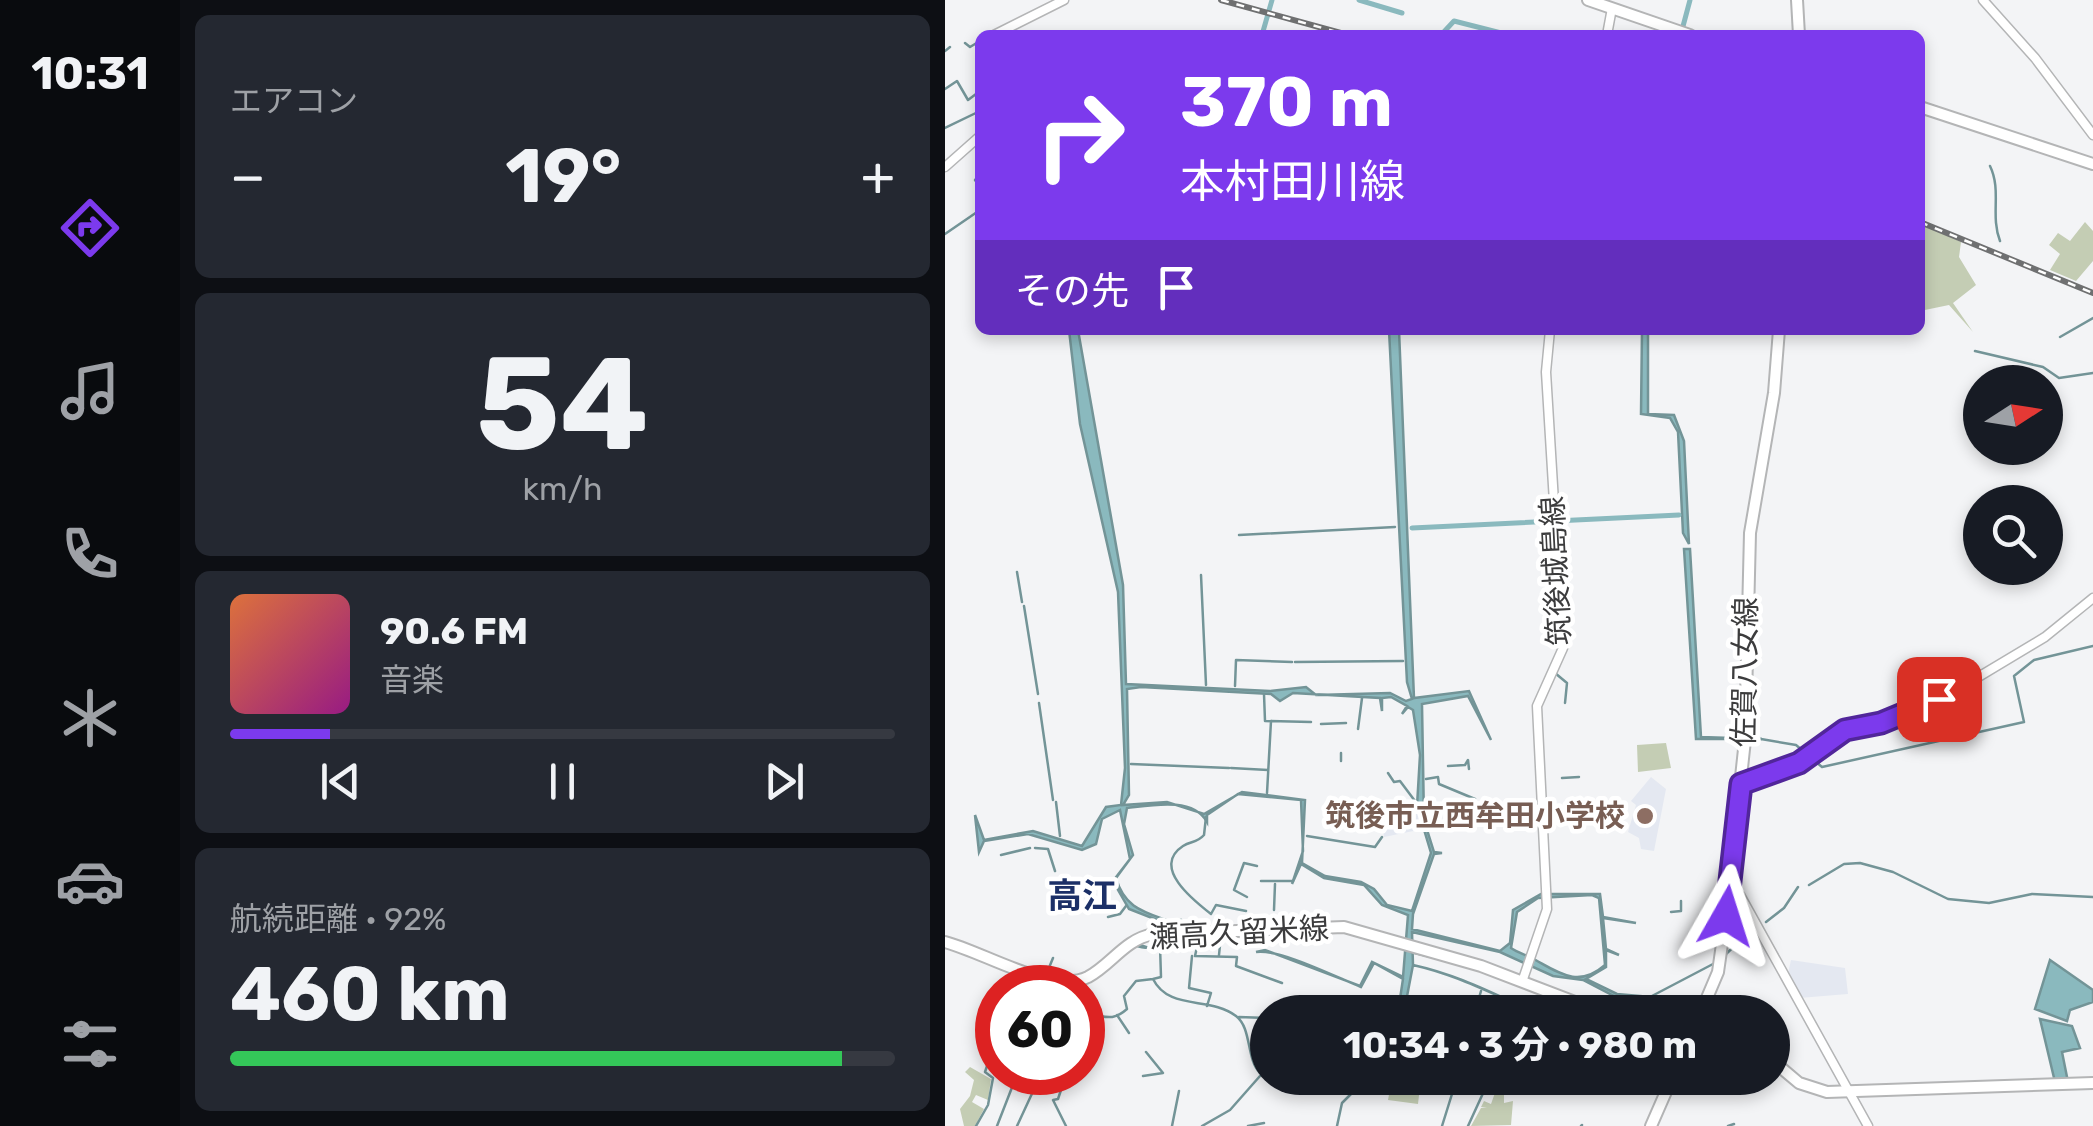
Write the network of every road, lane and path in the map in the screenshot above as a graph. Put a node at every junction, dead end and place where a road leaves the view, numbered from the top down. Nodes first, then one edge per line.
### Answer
1 (1065, 0) edge
2 (1588, 0) edge
3 (1797, 0) edge
4 (1983, 0) edge
5 (1612, 8) junction
6 (1004, 30) edge
7 (1608, 30) edge
8 (1675, 30) edge
9 (1799, 30) edge
10 (1925, 110) edge
11 (2093, 135) edge
12 (975, 140) edge
13 (2093, 164) edge
14 (945, 167) edge
15 (1550, 335) edge
16 (1779, 335) edge
17 (2093, 598) edge
18 (1741, 784) junction
19 (1729, 890) junction
20 (945, 942) edge
21 (1523, 982) junction
22 (1557, 995) edge
23 (1708, 995) edge
24 (1790, 1073) edge
25 (2090, 1084) edge
26 (1850, 1092) junction
27 (1665, 1095) edge
28 (1651, 1126) edge
29 (1869, 1126) edge

1 - 6 main road
2 - 5 main road
3 - 9 main road
4 - 11 main road
5 - 7 main road
5 - 8 main road
10 - 13 main road
12 - 14 main road
15 - 21 main road, 筑後城島線
16 - 18 main road, 佐賀八女線
17 - 18 main road
18 - 19 main road, 佐賀八女線
19 - 23 main road, 佐賀八女線
19 - 26 main road
20 - 21 main road, 瀬高久留米線
21 - 22 main road, 瀬高久留米線
24 - 26 main road
25 - 26 main road
26 - 29 main road
27 - 28 main road

